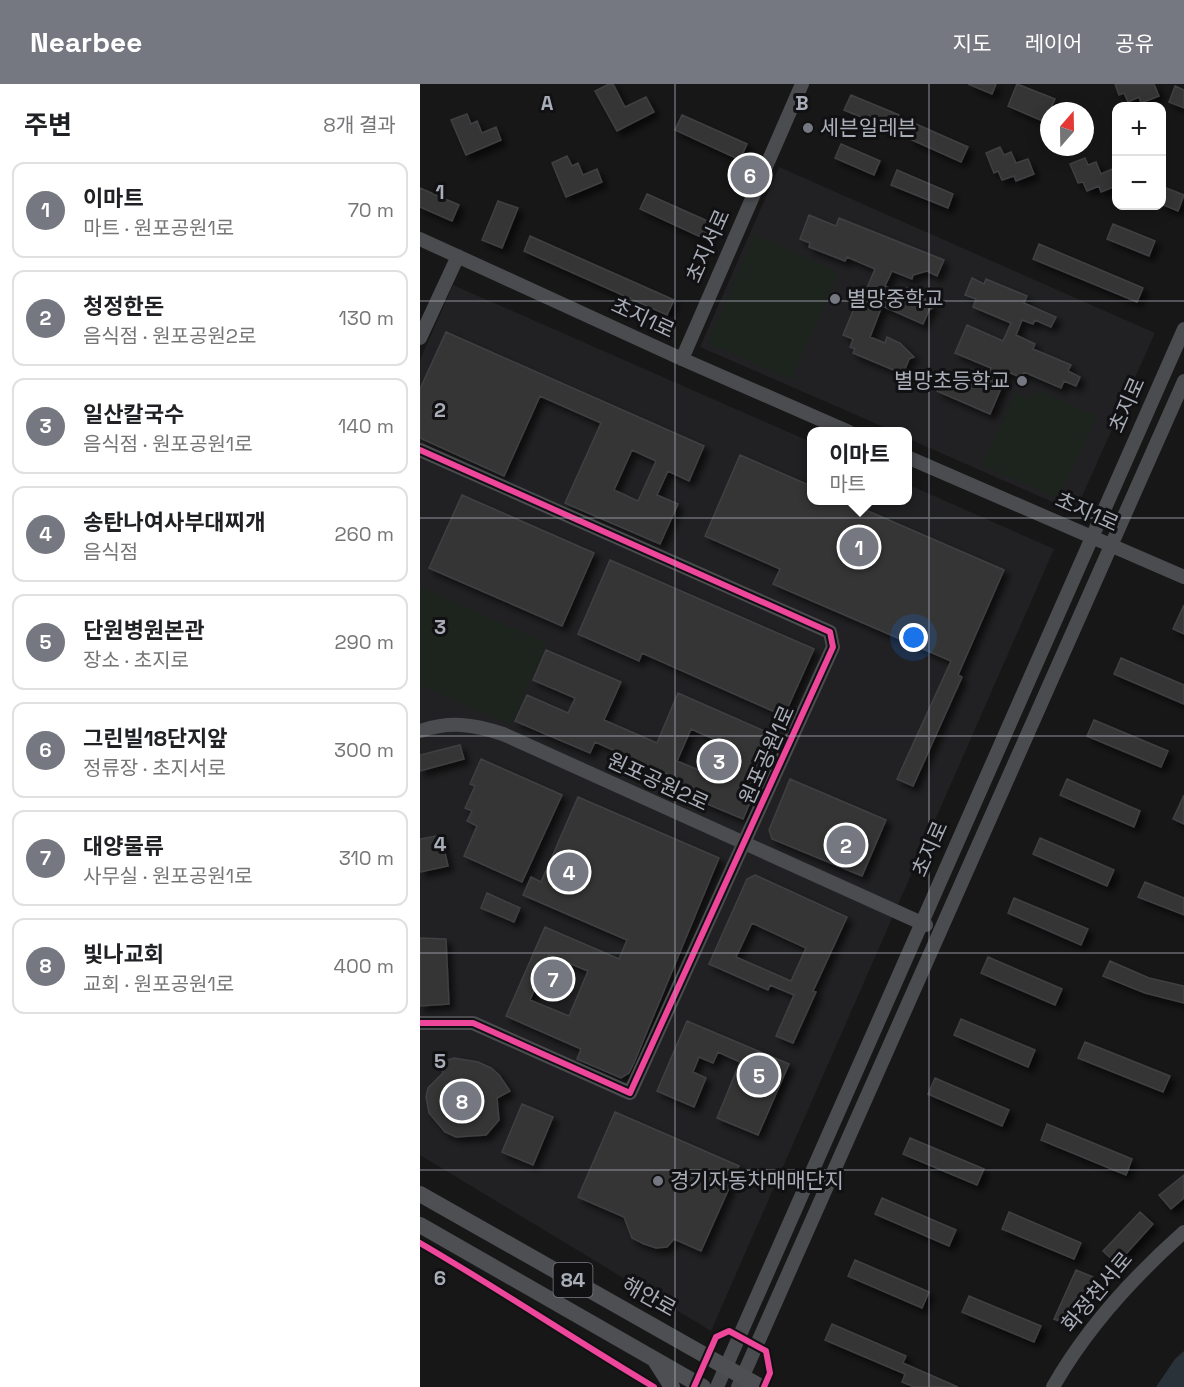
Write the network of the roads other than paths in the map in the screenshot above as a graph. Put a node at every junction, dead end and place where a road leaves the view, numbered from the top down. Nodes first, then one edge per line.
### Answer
1 (802, 84) edge
2 (420, 239) edge
3 (458, 256) junction
4 (1184, 329) edge
5 (420, 338) edge
6 (682, 359) junction
7 (1184, 381) edge
8 (838, 427) edge
9 (420, 450) edge
10 (912, 458) edge
11 (1092, 536) junction
12 (1111, 545) junction
13 (1184, 577) edge
14 (420, 731) edge
15 (745, 845) junction
16 (920, 923) junction
17 (939, 931) junction
18 (420, 1023) edge
19 (420, 1194) edge
20 (420, 1225) edge
21 (1184, 1232) edge
22 (654, 1359) junction
23 (726, 1367) junction
24 (741, 1382) edge
25 (672, 1387) edge
26 (703, 1387) edge
27 (717, 1387) edge
28 (761, 1387) edge
29 (1053, 1387) edge

1 - 6 street, 초지서로
2 - 3 street, 초지1로
3 - 5 street
3 - 6 street, 초지1로
4 - 11 street, 초지로
6 - 8 street, 초지1로
7 - 12 street, 초지로
9 - 15 street, 원포공원1로
10 - 11 street, 초지1로
11 - 12 street, 초지1로
11 - 16 street, 초지로
12 - 13 street, 초지1로
12 - 17 street, 초지로
14 - 15 street, 원포공원2로
15 - 16 street, 원포공원2로
15 - 18 street, 원포공원1로
16 - 17 street, 원포공원2로
16 - 23 street, 초지로
17 - 24 street, 초지로
19 - 23 main road, 해안로 / 84
20 - 22 main road, 84
21 - 29 street, 화정천서로
22 - 25 main road
22 - 26 main road, 84
23 - 24 main road, 해안로 / 84
23 - 27 street, 초지로
24 - 28 main road, 해안로 / 84

